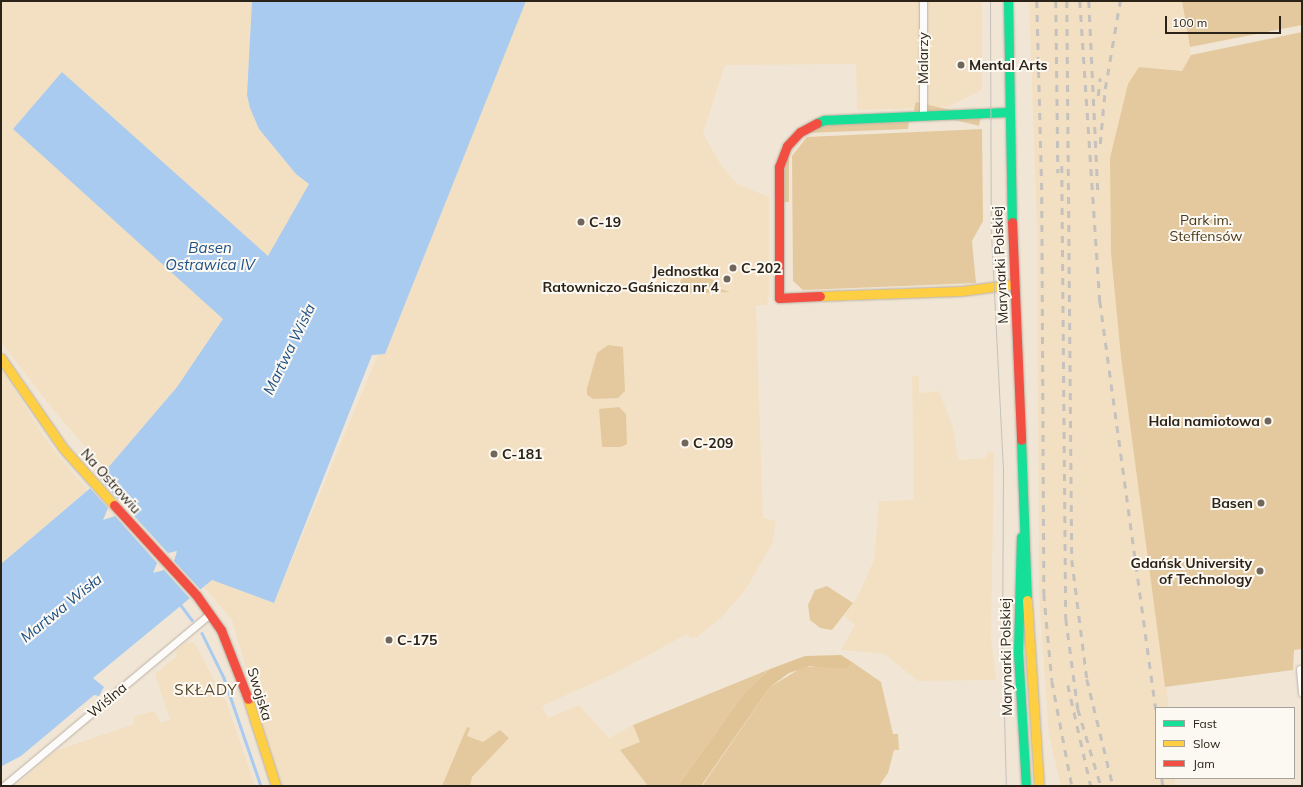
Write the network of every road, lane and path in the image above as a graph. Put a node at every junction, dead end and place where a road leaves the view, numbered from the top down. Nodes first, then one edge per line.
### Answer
1 (923, 1) edge
2 (1008, 1) edge
3 (1008, 112) junction
4 (923, 116) junction
5 (1016, 284) junction
6 (1, 358) edge
7 (1024, 528) junction
8 (210, 614) junction
9 (1300, 669) dead end
10 (1018, 670) junction
11 (1030, 670) junction
12 (1302, 693) edge
13 (4, 786) edge
14 (276, 786) edge
15 (1026, 786) edge
16 (1039, 786) edge

1 - 4 street, Malarzy
2 - 3 street, Marynarki Polskiej
3 - 4 street
3 - 5 street, Marynarki Polskiej
4 - 5 street
5 - 7 street, Marynarki Polskiej
6 - 8 street, Na Ostrowiu
7 - 10 street, Marynarki Polskiej
7 - 11 street, Marynarki Polskiej
8 - 13 street, Wiślna
8 - 14 street, Swojska
9 - 12 street
10 - 11 street
10 - 15 street, Marynarki Polskiej
11 - 16 street, Marynarki Polskiej

